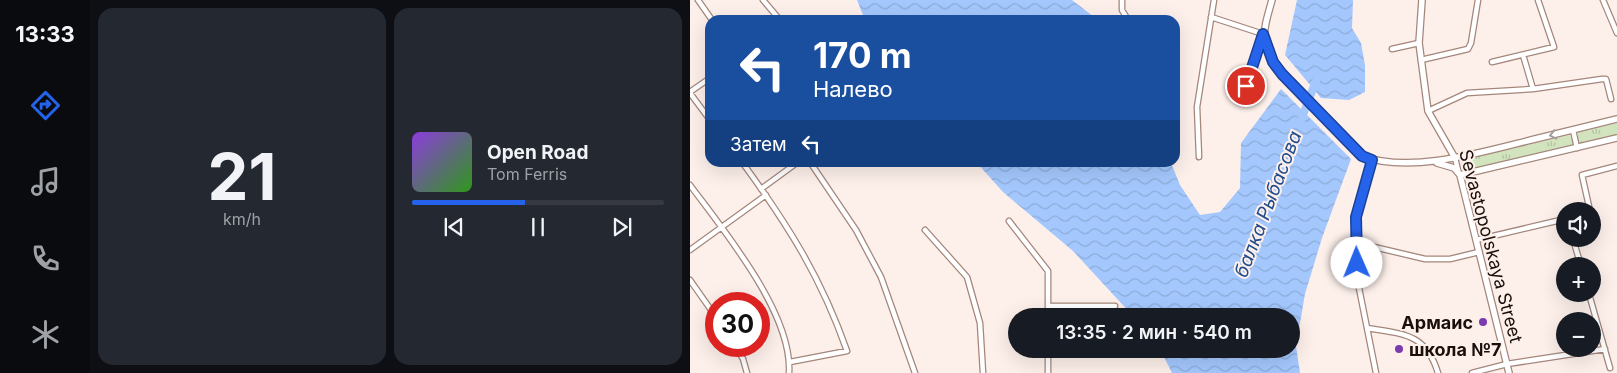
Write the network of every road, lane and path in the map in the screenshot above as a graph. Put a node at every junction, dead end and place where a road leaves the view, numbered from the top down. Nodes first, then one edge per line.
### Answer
1 (698, 0) edge
2 (763, 0) edge
3 (1122, 0) edge
4 (1214, 0) edge
5 (1272, 0) edge
6 (1422, 0) edge
7 (1478, 0) edge
8 (1538, 0) edge
9 (1603, 0) edge
10 (708, 15) edge
11 (776, 15) edge
12 (1125, 15) edge
13 (1211, 17) junction
14 (1617, 33) edge
15 (1263, 34) junction
16 (1419, 43) junction
17 (1392, 48) dead end
18 (1523, 55) junction
19 (1421, 60) junction
20 (1492, 62) dead end
21 (705, 82) edge
22 (1246, 86) dead end
23 (1533, 89) junction
24 (690, 92) edge
25 (1611, 99) dead end
26 (1428, 111) junction
27 (705, 113) edge
28 (1617, 120) edge
29 (1573, 130) junction
30 (1617, 138) edge
31 (1577, 148) junction
32 (1199, 156) dead end
33 (1455, 158) junction
34 (1372, 160) junction
35 (1428, 161) junction
36 (1617, 166) edge
37 (746, 167) edge
38 (791, 167) edge
39 (813, 167) edge
40 (1460, 175) junction
41 (690, 185) edge
42 (761, 189) junction
43 (766, 195) junction
44 (1588, 202) edge
45 (1009, 221) dead end
46 (1556, 221) edge
47 (721, 227) junction
48 (925, 230) dead end
49 (1476, 240) junction
50 (1357, 243) junction
51 (690, 250) edge
52 (1479, 252) junction
53 (690, 280) edge
54 (705, 301) edge
55 (1591, 302) edge
56 (1048, 306) joint
57 (1115, 306) dead end
58 (1367, 328) junction
59 (1605, 349) junction
60 (742, 357) edge
61 (1048, 358) edge
62 (790, 362) junction
63 (1507, 364) junction
64 (1610, 368) dead end
65 (746, 373) edge
66 (789, 373) edge
67 (915, 373) edge
68 (983, 373) edge
69 (1048, 373) edge
70 (1376, 373) edge
71 (1438, 373) edge
72 (1472, 373) edge
73 (1509, 373) edge

1 - 10 street
2 - 11 street
3 - 12 street
4 - 13 street
5 - 15 main road
6 - 16 main road, Sevastopolskaya Street
7 - 19 street
8 - 18 street
9 - 14 street
13 - 15 street
13 - 32 street
15 - 22 street
15 - 34 main road
16 - 17 street
16 - 19 main road, Sevastopolskaya Street
18 - 20 street
18 - 23 street
19 - 26 main road, Sevastopolskaya Street
21 - 24 street
23 - 25 street
23 - 26 street
24 - 27 street
26 - 33 main road, Sevastopolskaya Street
28 - 29 main road
29 - 31 street
29 -> 33 main road
30 - 31 main road
31 - 40 main road
33 - 35 main road
33 - 40 street, Sevastopolskaya Street
34 - 35 main road
34 - 50 street
35 - 40 main road
36 - 44 street
37 - 42 street
38 - 42 street
39 - 67 street
40 - 49 main road, Sevastopolskaya Street
41 - 47 street
42 - 43 street
43 - 47 street
43 - 62 street
45 - 56 street
46 - 49 street
47 - 51 street
47 - 62 street
48 - 68 street
49 - 52 main road, Sevastopolskaya Street
50 - 52 street
50 - 58 street
52 - 63 main road, Sevastopolskaya Street
53 - 54 street
55 - 59 street
56 - 57 street
58 - 70 street
58 - 71 street
59 - 63 street
59 - 64 street
60 - 65 street
61 - 69 street
62 - 66 street
63 - 72 street
63 - 73 main road, Sevastopolskaya Street

